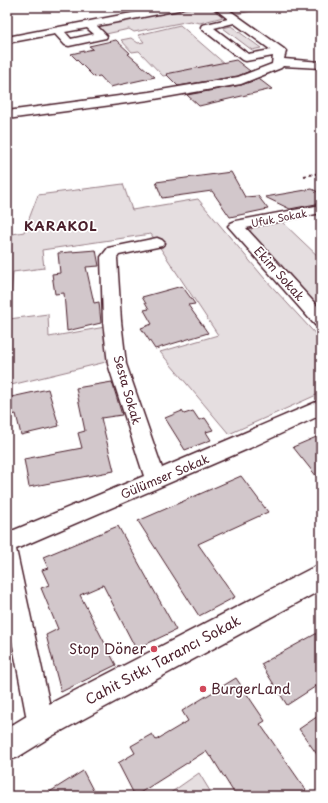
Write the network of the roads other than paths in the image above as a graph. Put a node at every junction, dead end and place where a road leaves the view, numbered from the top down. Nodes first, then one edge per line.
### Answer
1 (179, 7) edge
2 (218, 7) edge
3 (236, 20) junction
4 (89, 24) junction
5 (57, 30) junction
6 (7, 40) edge
7 (278, 56) junction
8 (321, 65) edge
9 (7, 115) edge
10 (321, 209) edge
11 (236, 226) joint
12 (156, 243) dead end
13 (321, 321) edge
14 (321, 407) edge
15 (156, 480) junction
16 (7, 544) edge
17 (7, 554) edge
18 (321, 576) edge
19 (41, 725) junction
20 (7, 746) edge

1 - 4 street
2 - 3 street
3 - 7 street
3 - 7 street
4 - 5 street
4 - 5 street
5 - 6 street
7 - 8 street
7 - 9 street
10 - 11 street, Ufuk Sokak
11 - 13 street, Ekim Sokak
12 - 15 street, Sesta Sokak
14 - 15 street, Gülümser Sokak
15 - 16 street, Gülümser Sokak
17 - 19 street
18 - 19 street, Cahit Sıtkı Tarancı Sokak
19 - 20 street, Cahit Sıtkı Tarancı Sokak

